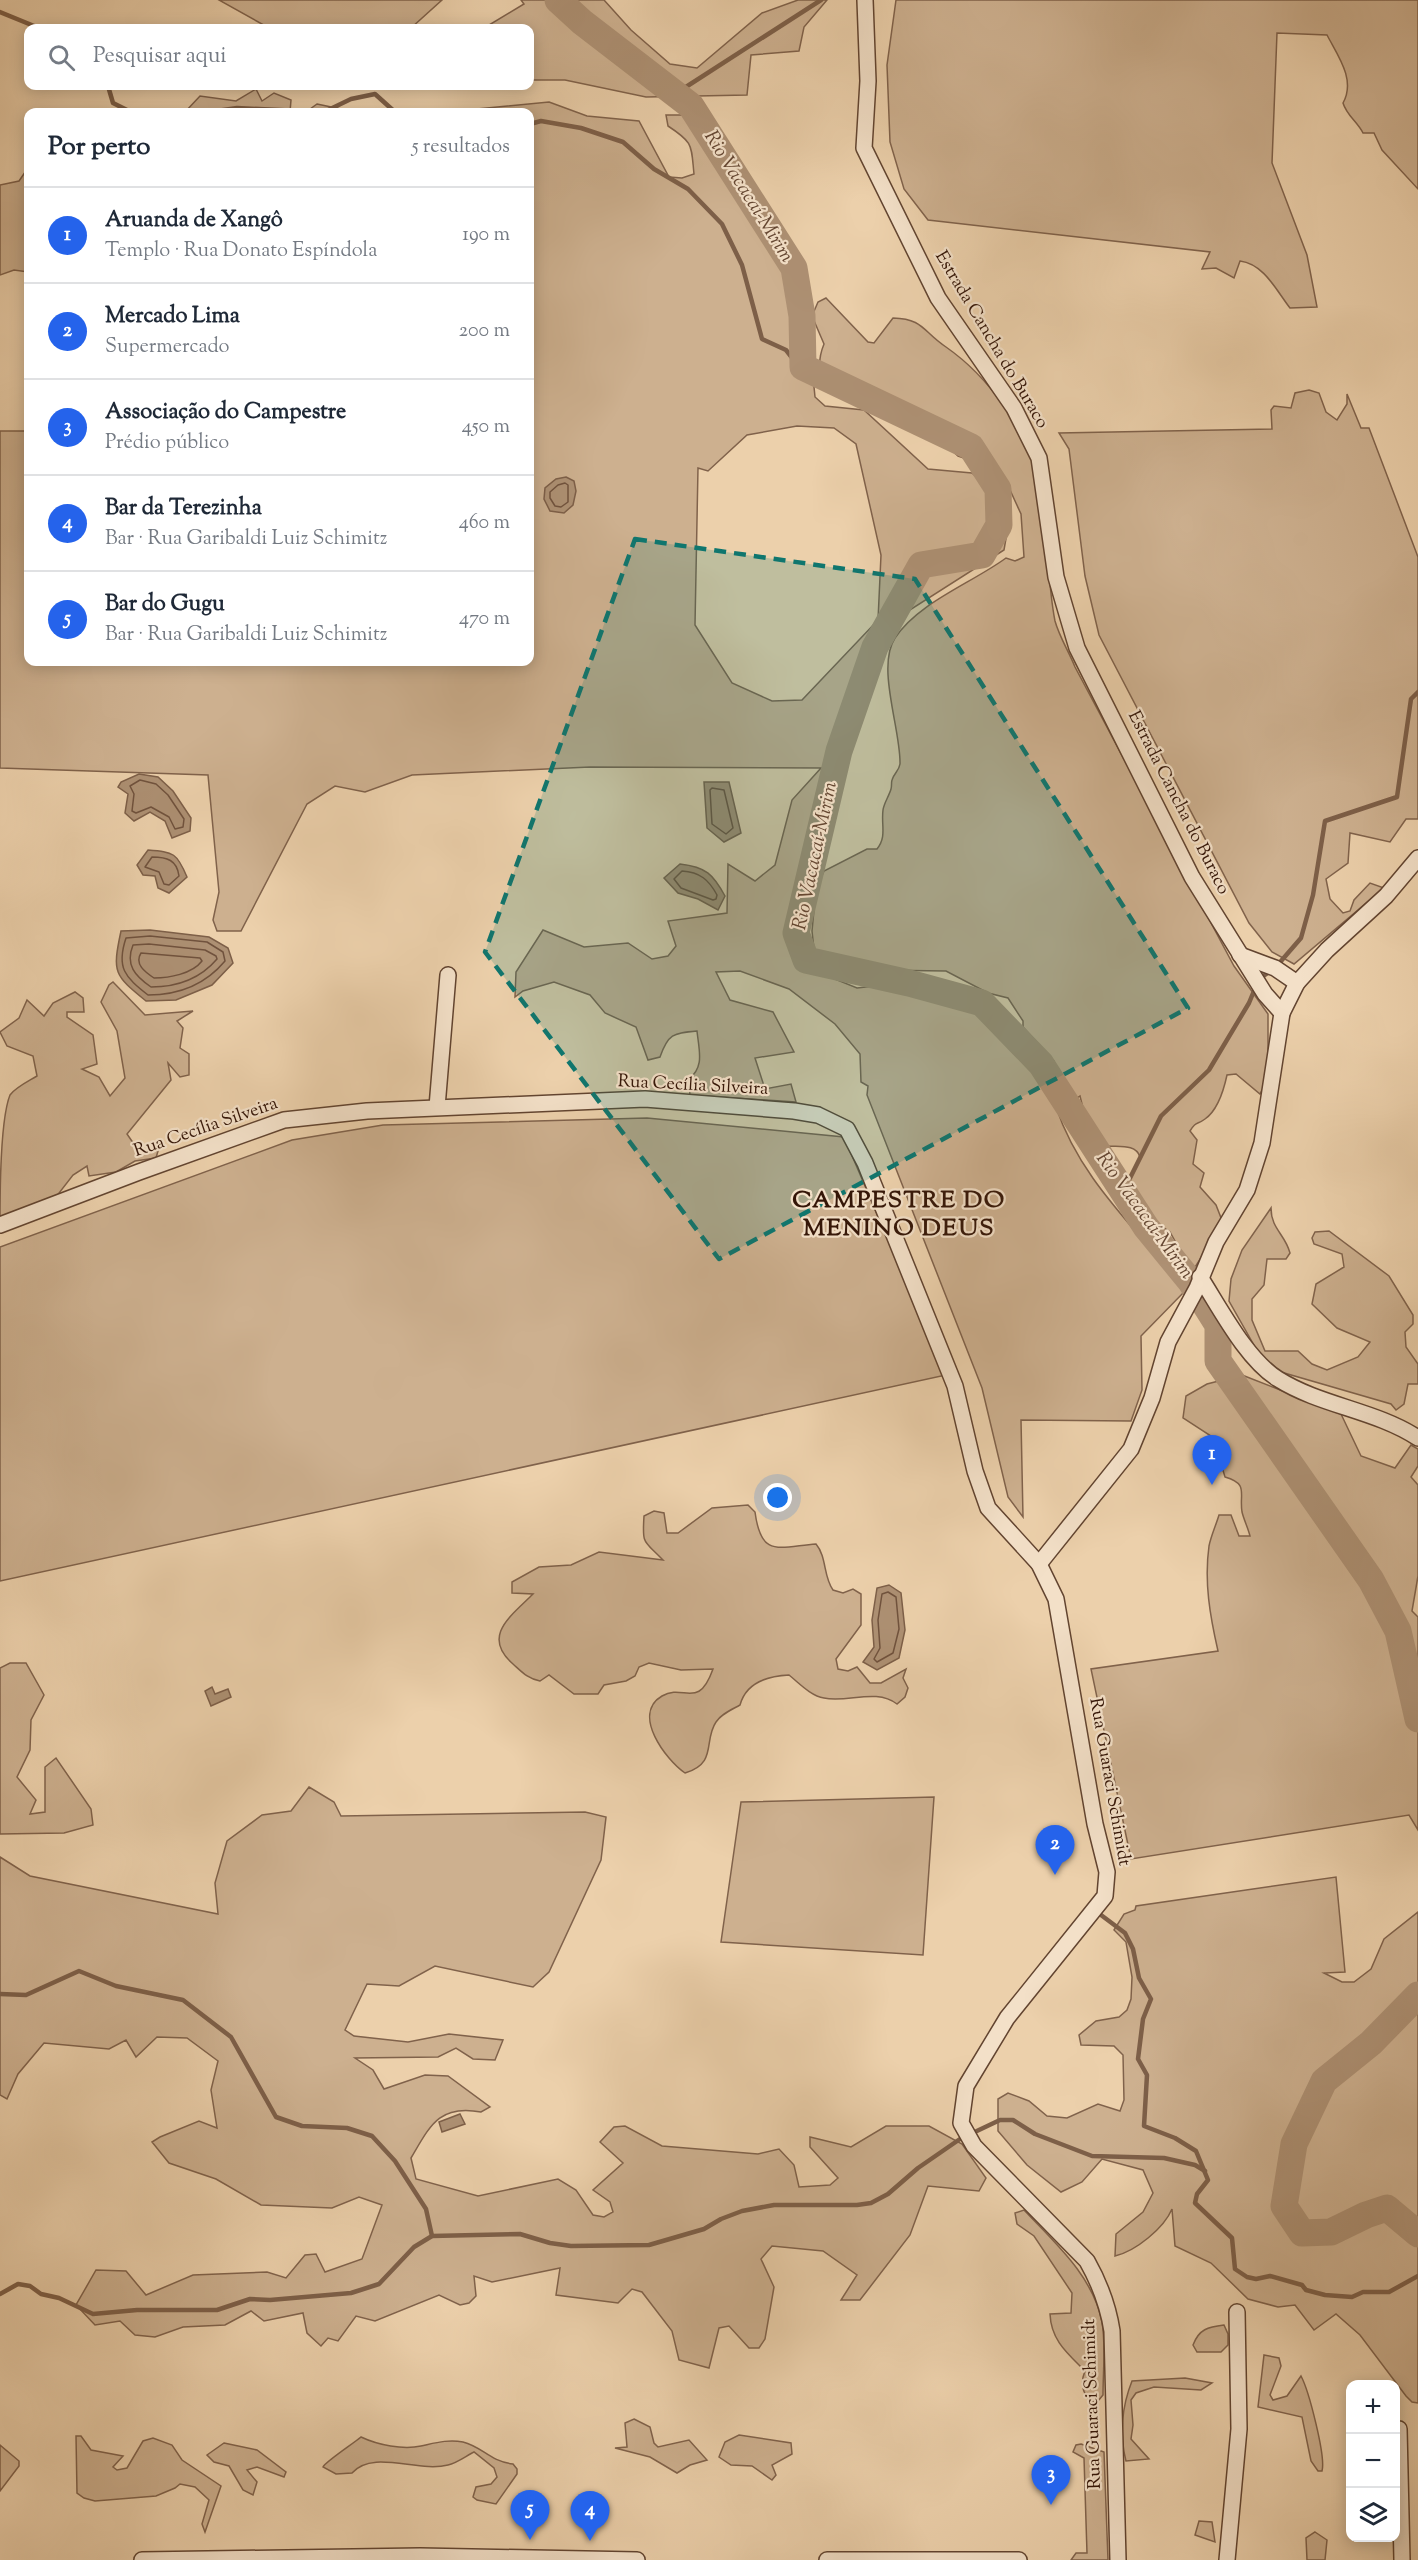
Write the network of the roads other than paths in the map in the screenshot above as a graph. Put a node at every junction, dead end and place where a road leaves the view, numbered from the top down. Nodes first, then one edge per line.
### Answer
1 (865, 0) edge
2 (1418, 858) edge
3 (1240, 955) junction
4 (448, 975) dead end
5 (1297, 983) junction
6 (1282, 1013) junction
7 (437, 1107) junction
8 (0, 1225) edge
9 (1198, 1282) junction
10 (1418, 1438) edge
11 (1039, 1564) junction
12 (1237, 2312) dead end
13 (1399, 2434) edge
14 (142, 2560) edge
15 (637, 2560) edge
16 (827, 2560) edge
17 (1019, 2560) edge
18 (1118, 2560) edge
19 (1227, 2560) edge
20 (1402, 2560) edge

1 - 3 street, Estrada Cancha do Buraco
2 - 5 street
3 - 5 street
3 - 6 street, Estrada Cancha do Buraco
4 - 7 street
5 - 6 street
6 - 9 street
7 - 8 street, Rua Cecília Silveira
7 - 11 street, Rua Cecília Silveira
9 - 10 street
9 - 11 street
11 - 18 street, Rua Guaraci Schimidt
12 - 19 street
13 - 20 street
14 - 15 street
16 - 17 street

